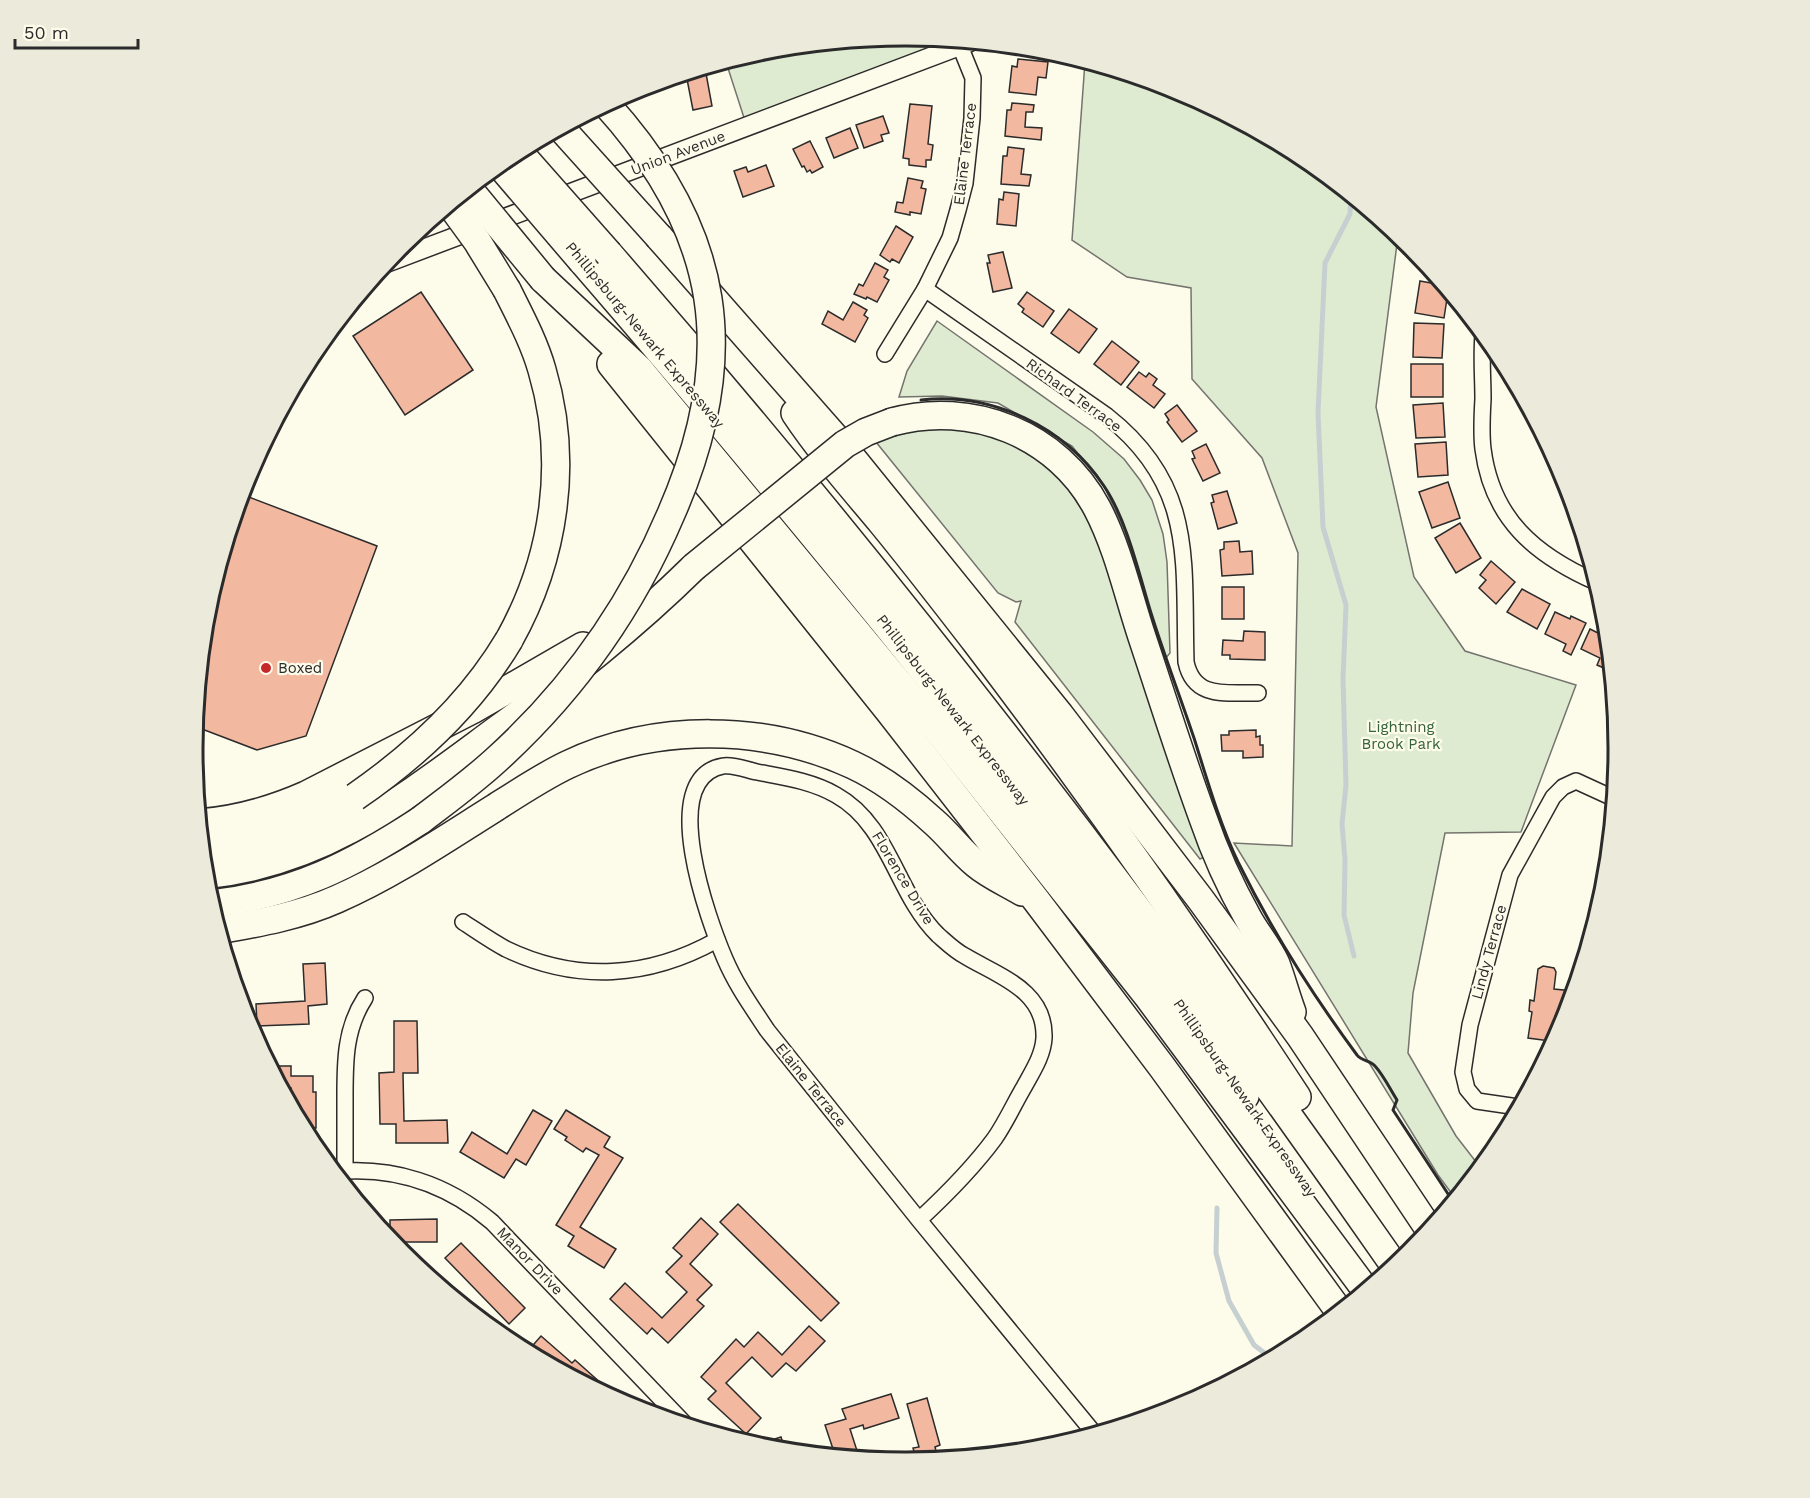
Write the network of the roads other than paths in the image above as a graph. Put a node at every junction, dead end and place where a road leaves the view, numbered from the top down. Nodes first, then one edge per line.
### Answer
1 (954, 48) edge
2 (967, 50) edge
3 (612, 111) edge
4 (567, 134) edge
5 (525, 159) edge
6 (505, 172) edge
7 (474, 195) edge
8 (455, 210) edge
9 (404, 256) edge
10 (543, 279) junction
11 (925, 289) junction
12 (724, 310) junction
13 (1483, 351) edge
14 (885, 354) dead end
15 (694, 567) junction
16 (1586, 577) edge
17 (1258, 693) dead end
18 (802, 781) joint
19 (1606, 795) edge
20 (207, 822) edge
21 (210, 848) edge
22 (214, 873) edge
23 (1036, 900) junction
24 (220, 903) edge
25 (463, 922) dead end
26 (225, 929) edge
27 (717, 940) junction
28 (364, 998) dead end
29 (1299, 1036) junction
30 (1509, 1106) edge
31 (340, 1166) edge
32 (344, 1171) edge
33 (919, 1220) junction
34 (1424, 1222) edge
35 (1396, 1252) edge
36 (1390, 1257) edge
37 (1368, 1277) edge
38 (1361, 1283) edge
39 (1334, 1305) edge
40 (673, 1412) edge
41 (1089, 1427) edge

1 - 9 street, Union Avenue
2 - 11 street, Elaine Terrace
3 - 24 highway, bridge
4 - 12 highway, bridge
5 - 36 highway, Phillipsburg-Newark Expressway, bridge
6 - 37 highway, Phillipsburg-Newark Expressway, bridge
7 - 10 highway, bridge
8 - 21 highway, bridge
10 - 23 highway
10 - 38 highway
11 - 14 street, Elaine Terrace
11 - 17 street, Richard Terrace
12 - 29 highway
12 - 35 highway
13 - 16 street
15 - 20 highway
15 - 22 highway
15 - 29 highway, bridge
18 - 27 street, Elaine Terrace
18 - 33 street, Florence Drive
19 - 30 street, Lindy Terrace
23 - 26 highway
23 - 39 highway
25 - 27 street
27 - 33 street, Elaine Terrace
28 - 31 street
29 - 34 highway
32 - 40 street, Manor Drive
33 - 41 street, Elaine Terrace

